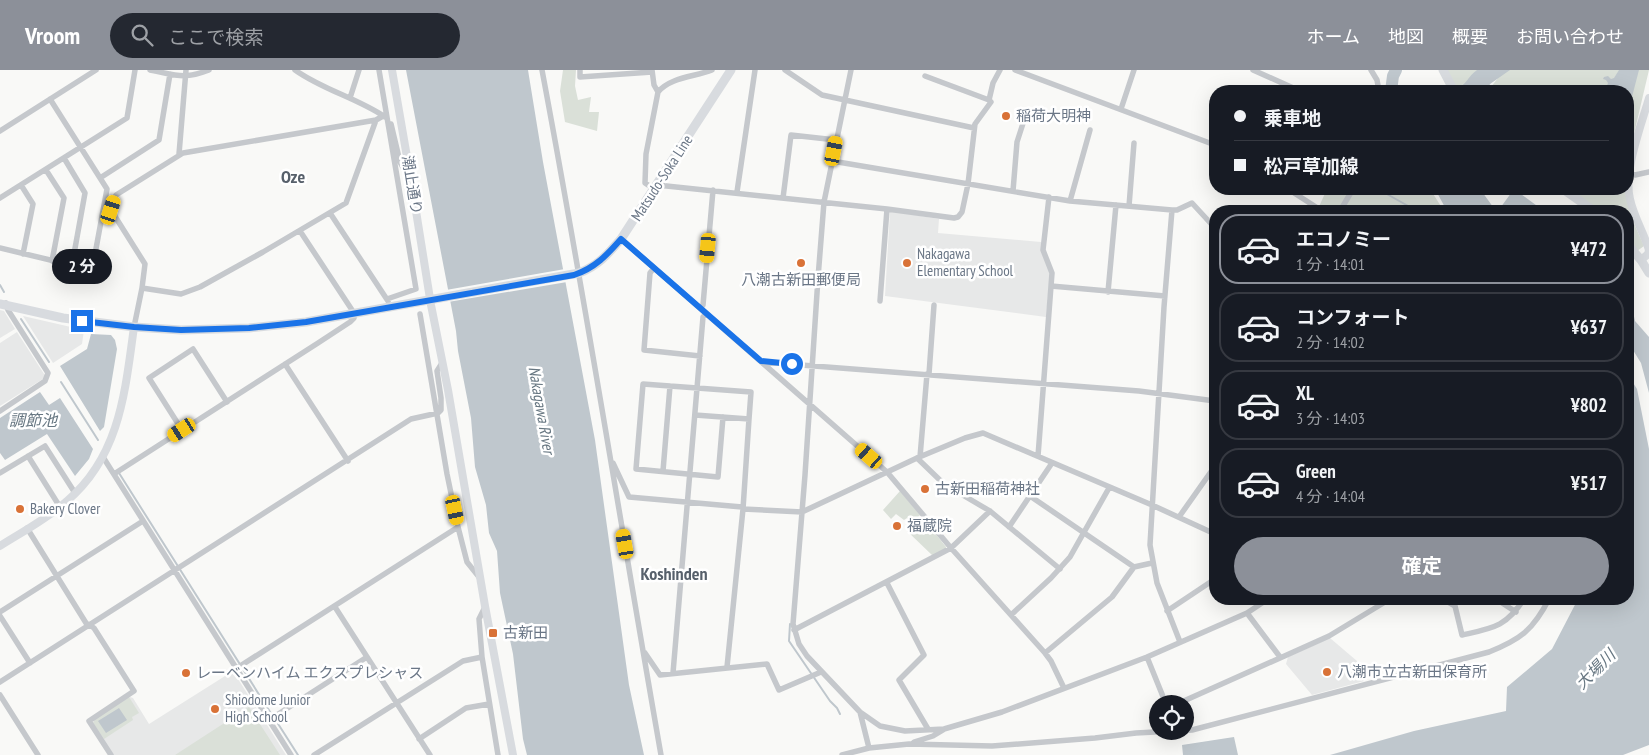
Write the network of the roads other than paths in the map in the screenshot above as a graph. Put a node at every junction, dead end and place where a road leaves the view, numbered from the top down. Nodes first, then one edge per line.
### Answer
1 (96, 70) edge
2 (135, 70) edge
3 (150, 70) edge
4 (186, 70) edge
5 (210, 70) edge
6 (295, 70) edge
7 (359, 70) edge
8 (379, 70) edge
9 (392, 70) edge
10 (542, 70) edge
11 (580, 70) edge
12 (712, 70) edge
13 (731, 70) edge
14 (755, 70) edge
15 (785, 70) edge
16 (851, 70) edge
17 (1000, 70) edge
18 (1015, 70) edge
19 (1134, 70) edge
20 (1253, 70) edge
21 (1371, 70) edge
22 (1443, 70) edge
23 (652, 71) edge
24 (170, 74) junction
25 (925, 76) dead end
26 (184, 77) junction
27 (1287, 85) edge
28 (1378, 85) edge
29 (1451, 85) edge
30 (658, 92) junction
31 (350, 98) junction
32 (1649, 98) edge
33 (50, 99) junction
34 (844, 99) junction
35 (989, 100) junction
36 (1121, 109) junction
37 (1027, 111) dead end
38 (385, 117) junction
39 (376, 120) junction
40 (974, 128) junction
41 (1090, 130) dead end
42 (0, 131) edge
43 (836, 140) junction
44 (1134, 143) dead end
45 (1209, 143) edge
46 (81, 148) junction
47 (179, 154) junction
48 (1634, 154) edge
49 (64, 158) junction
50 (832, 161) junction
51 (46, 170) junction
52 (1649, 172) edge
53 (1634, 174) edge
54 (100, 178) junction
55 (968, 184) junction
56 (21, 186) junction
57 (412, 186) junction
58 (655, 187) junction
59 (713, 190) junction
60 (737, 192) junction
61 (1013, 192) junction
62 (1297, 195) edge
63 (1571, 195) edge
64 (1048, 197) junction
65 (0, 198) edge
66 (783, 198) junction
67 (1070, 200) junction
68 (824, 202) junction
69 (1116, 204) junction
70 (1313, 205) edge
71 (1586, 205) edge
72 (1128, 206) junction
73 (888, 209) junction
74 (1172, 210) junction
75 (1634, 210) edge
76 (330, 213) junction
77 (1209, 221) edge
78 (300, 230) junction
79 (621, 239) junction
80 (0, 248) edge
81 (1634, 252) edge
82 (23, 254) junction
83 (1641, 260) junction
84 (52, 261) junction
85 (72, 265) junction
86 (654, 268) junction
87 (1649, 273) edge
88 (577, 274) junction
89 (1051, 286) junction
90 (142, 288) junction
91 (1108, 292) junction
92 (1165, 296) junction
93 (434, 299) junction
94 (880, 301) dead end
95 (3, 303) edge
96 (389, 303) junction
97 (934, 305) dead end
98 (700, 308) junction
99 (354, 313) junction
100 (420, 314) dead end
101 (706, 314) junction
102 (134, 327) junction
103 (700, 356) junction
104 (442, 362) junction
105 (762, 362) junction
106 (285, 364) junction
107 (813, 366) junction
108 (928, 374) junction
109 (1044, 383) junction
110 (670, 386) junction
111 (697, 388) junction
112 (1159, 394) junction
113 (1209, 400) edge
114 (227, 402) junction
115 (810, 404) junction
116 (0, 411) edge
117 (438, 413) junction
118 (695, 415) junction
119 (723, 417) junction
120 (749, 419) junction
121 (182, 430) junction
122 (28, 456) junction
123 (1038, 456) junction
124 (103, 457) junction
125 (919, 457) junction
126 (348, 461) junction
127 (612, 462) junction
128 (1052, 463) junction
129 (0, 471) edge
130 (663, 471) junction
131 (888, 472) junction
132 (114, 474) junction
133 (690, 474) junction
134 (1209, 474) edge
135 (1109, 488) junction
136 (75, 493) junction
137 (1030, 496) junction
138 (688, 502) junction
139 (1152, 505) junction
140 (60, 507) junction
141 (742, 508) junction
142 (990, 511) junction
143 (802, 512) junction
144 (1179, 517) junction
145 (144, 520) junction
146 (458, 527) junction
147 (1009, 527) junction
148 (27, 528) junction
149 (1209, 531) edge
150 (1084, 532) junction
151 (0, 546) edge
152 (951, 548) junction
153 (1152, 564) junction
154 (1134, 567) junction
155 (178, 568) junction
156 (1060, 569) junction
157 (57, 576) junction
158 (481, 579) junction
159 (886, 583) junction
160 (1209, 583) edge
161 (1259, 605) edge
162 (1378, 605) edge
163 (1453, 605) edge
164 (1505, 605) edge
165 (1520, 605) edge
166 (1546, 605) edge
167 (485, 606) junction
168 (335, 607) junction
169 (1167, 611) junction
170 (1516, 612) junction
171 (1247, 613) junction
172 (0, 614) edge
173 (1011, 616) junction
174 (89, 625) junction
175 (794, 630) junction
176 (1180, 642) junction
177 (643, 652) junction
178 (1045, 653) junction
179 (367, 657) junction
180 (482, 657) junction
181 (1147, 657) junction
182 (1280, 657) junction
183 (30, 663) junction
184 (238, 668) junction
185 (727, 668) junction
186 (821, 672) junction
187 (673, 673) junction
188 (0, 682) edge
189 (1064, 688) junction
190 (0, 695) edge
191 (1162, 695) edge
192 (1194, 696) edge
193 (396, 703) junction
194 (489, 704) junction
195 (860, 712) junction
196 (269, 720) junction
197 (944, 729) junction
198 (928, 730) junction
199 (419, 739) junction
200 (910, 744) junction
201 (869, 748) junction
202 (38, 755) edge
203 (111, 755) edge
204 (291, 755) edge
205 (314, 755) edge
206 (430, 755) edge
207 (498, 755) edge
208 (513, 755) edge
209 (661, 755) edge
210 (842, 755) edge

1 - 33 street
2 - 46 street
3 - 24 street
4 - 26 street
5 - 26 street
6 - 31 street
7 - 31 street
8 - 38 street
9 - 57 street, 潮止通り
10 - 88 street
11 - 23 street
12 - 30 street
13 - 58 main road, Matsudo-Soka Line
14 - 60 street
15 - 34 street
16 - 34 street
17 - 35 street
18 - 36 street
19 - 36 street
20 - 27 street
21 - 28 street
22 - 29 main road
23 - 30 street
24 - 26 street
24 - 54 street
25 - 35 street
26 - 47 street
30 - 58 street
31 - 38 street
32 - 48 street
33 - 42 street
33 - 46 street
34 - 40 street
34 - 43 street
35 - 40 street
36 - 45 street
37 - 61 street
38 - 39 street
38 - 57 street
38 - 96 street
39 - 47 street
39 - 76 street
40 - 55 street
41 - 67 street
43 - 50 street
43 - 66 street
44 - 72 street
46 - 49 street
46 - 54 street
47 - 90 street
49 - 51 street
49 - 85 street
50 - 55 street
50 - 68 street
51 - 56 street
51 - 84 street
52 - 53 street
54 - 85 street
55 - 61 street
55 - 73 street
56 - 65 street
56 - 82 street
57 - 93 street, 潮止通り
58 - 59 street
58 - 79 main road, Matsudo-Soka Line
59 - 60 street
59 - 98 street
60 - 66 street
61 - 64 street
62 - 70 street
63 - 71 main road
64 - 67 street
64 - 89 street
66 - 68 street
67 - 69 street
68 - 73 street
68 - 107 street
69 - 72 street
69 - 91 street
72 - 74 street
73 - 94 street
74 - 77 street
74 - 92 street
75 - 83 street
76 - 78 street
76 - 96 street
78 - 90 street
78 - 99 street
79 - 86 street
79 - 88 main road, Matsudo-Soka Line
80 - 82 street
81 - 83 main road
82 - 84 street
83 - 87 main road
84 - 85 street
86 - 98 street
86 - 103 street
88 - 93 main road, Matsudo-Soka Line
88 - 127 street
89 - 91 street
89 - 109 street
90 - 102 street
91 - 92 street
92 - 112 street
93 - 96 main road, Matsudo-Soka Line
93 - 104 street, 潮止通り
95 - 102 main road, Matsudo-Soka Line
95 - 116 street
96 - 99 main road, Matsudo-Soka Line
97 - 108 street
98 - 101 street
99 - 102 main road, Matsudo-Soka Line
99 - 106 street
100 - 117 street
101 - 103 street
101 - 105 street
102 - 124 street
103 - 111 street
104 - 117 street
104 - 158 street, 潮止通り
105 - 107 street
105 - 115 street
106 - 114 street
106 - 126 street
107 - 108 street
107 - 115 street
108 - 109 street
108 - 125 street
109 - 112 street
109 - 123 street
110 - 111 street
110 - 130 street
110 - 130 street
111 - 118 street
111 - 120 street
112 - 113 street
112 - 139 street
114 - 121 street
114 - 121 street
115 - 131 street
115 - 143 street
117 - 126 street
117 - 146 street
118 - 119 street
118 - 133 street
119 - 120 street
119 - 133 street
120 - 141 street
121 - 132 street
122 - 129 street
122 - 136 street
122 - 140 street
123 - 125 street
123 - 128 street
124 - 132 street
124 - 136 street
125 - 131 street
125 - 142 street
126 - 155 street
127 - 138 street
127 - 177 street
128 - 135 street
128 - 137 street
130 - 133 street
131 - 143 street
131 - 152 street
132 - 145 street
133 - 138 street
134 - 144 street
135 - 139 street
135 - 150 street
136 - 140 street
137 - 147 street
137 - 150 street
138 - 141 street
138 - 187 street
139 - 144 street
139 - 153 street
140 - 148 street
141 - 143 street
141 - 185 street
142 - 147 street
142 - 152 street
143 - 175 street
144 - 149 street
145 - 155 street
145 - 157 street
146 - 158 street
146 - 168 street
147 - 156 street
148 - 151 street
148 - 157 street
150 - 154 street
150 - 156 street
152 - 159 street
152 - 173 street
153 - 154 street
153 - 169 street
154 - 178 street
155 - 174 street
155 - 184 street
156 - 173 street
157 - 172 street
157 - 174 street
158 - 167 street, 潮止通り
159 - 175 street
159 - 198 street
160 - 169 street
161 - 171 street
162 - 182 street
163 - 170 street
164 - 170 street
165 - 170 street
166 - 200 street
167 - 180 street
167 - 208 street, 潮止通り
168 - 179 street
168 - 184 street
169 - 176 street
171 - 176 street
171 - 182 street
172 - 183 street
173 - 178 street
174 - 183 street
174 - 203 street
175 - 186 street
176 - 181 street
177 - 187 street
177 - 209 street
178 - 189 street
179 - 193 street
179 - 196 street
180 - 193 street
180 - 194 street
181 - 189 street
181 - 191 street
182 - 192 street
183 - 188 street
184 - 196 street
185 - 186 street
185 - 187 street
186 - 195 street
189 - 197 street
190 - 202 street
193 - 199 street
193 - 205 street
194 - 199 street
194 - 207 street
195 - 198 street
195 - 201 street
196 - 204 street
197 - 198 street
197 - 200 street
199 - 206 street
200 - 201 street
201 - 210 street

